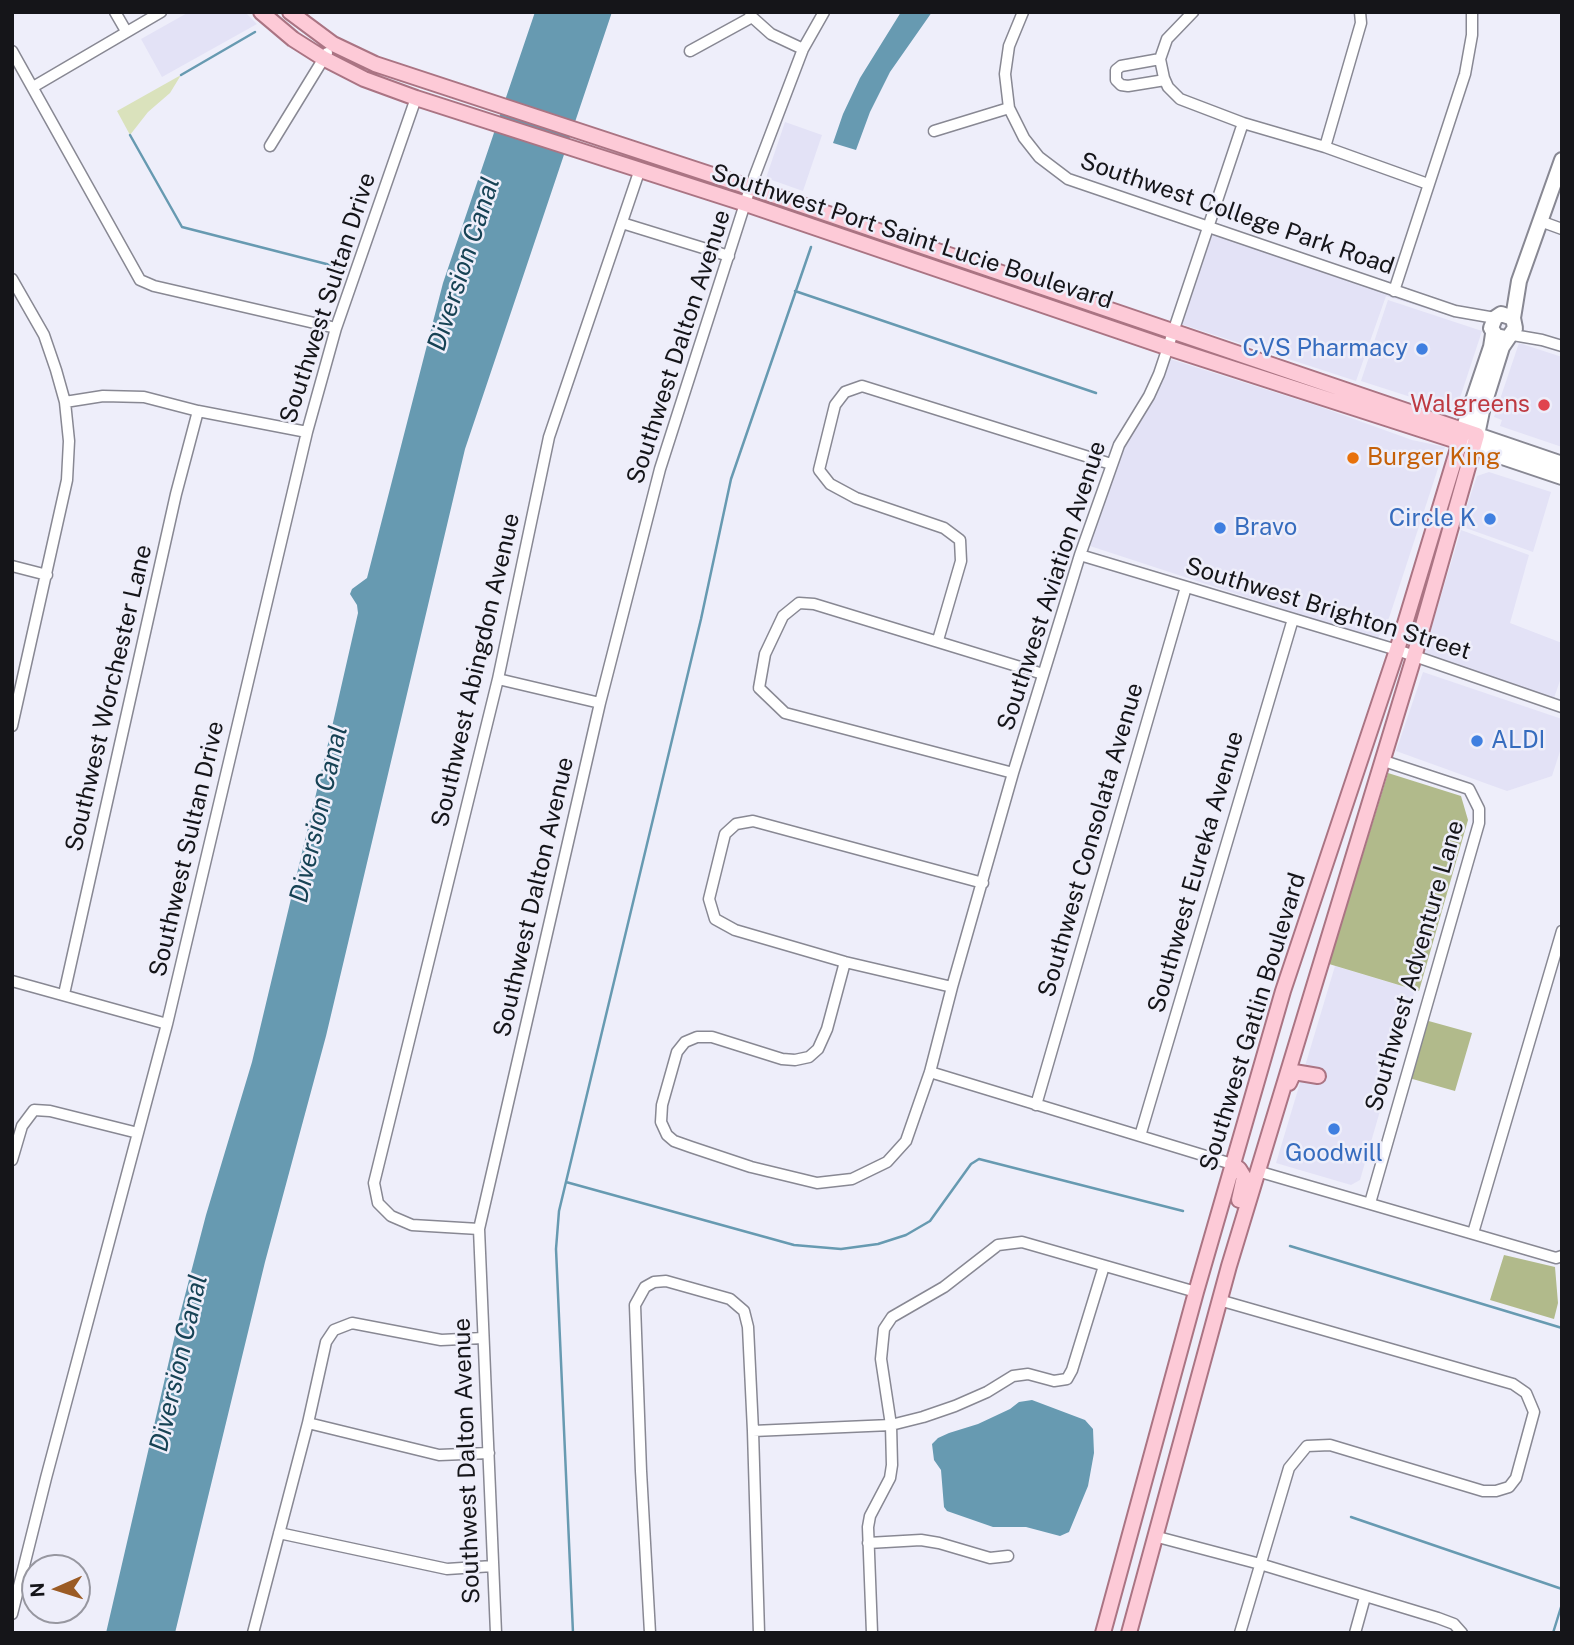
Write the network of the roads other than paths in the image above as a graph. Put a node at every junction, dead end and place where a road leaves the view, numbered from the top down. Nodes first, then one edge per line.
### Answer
1 (116, 12) edge
2 (161, 12) edge
3 (261, 12) edge
4 (290, 12) edge
5 (824, 12) edge
6 (1023, 12) edge
7 (1193, 12) edge
8 (1360, 12) edge
9 (1472, 12) edge
10 (751, 15) edge
11 (126, 31) junction
12 (333, 44) junction
13 (803, 49) junction
14 (12, 51) edge
15 (690, 51) dead end
16 (323, 58) junction
17 (1160, 59) junction
18 (1165, 80) junction
19 (33, 87) junction
20 (416, 98) junction
21 (1009, 108) junction
22 (1243, 123) junction
23 (934, 131) dead end
24 (270, 146) dead end
25 (1325, 147) junction
26 (1562, 160) edge
27 (639, 172) junction
28 (1428, 184) junction
29 (750, 188) junction
30 (746, 204) junction
31 (1540, 221) junction
32 (622, 223) junction
33 (1206, 227) junction
34 (1562, 229) edge
35 (729, 256) junction
36 (12, 279) edge
37 (1394, 291) junction
38 (1503, 326) junction
39 (336, 328) junction
40 (1174, 332) junction
41 (1562, 346) edge
42 (1169, 348) junction
43 (65, 402) junction
44 (198, 411) junction
45 (307, 432) junction
46 (1469, 439) junction
47 (1111, 464) junction
48 (1562, 464) edge
49 (1562, 477) edge
50 (1080, 555) junction
51 (12, 566) edge
52 (47, 575) junction
53 (1186, 587) junction
54 (1293, 620) junction
55 (938, 640) junction
56 (1397, 650) junction
57 (1414, 657) junction
58 (1044, 674) junction
59 (498, 679) junction
60 (600, 703) junction
61 (1562, 707) edge
62 (12, 726) edge
63 (1381, 760) junction
64 (1013, 773) junction
65 (983, 883) junction
66 (1562, 931) edge
67 (845, 962) junction
68 (12, 981) edge
69 (951, 987) junction
70 (64, 995) junction
71 (167, 1024) junction
72 (1292, 1056) junction
73 (930, 1072) junction
74 (1257, 1078) junction
75 (1036, 1105) junction
76 (138, 1133) junction
77 (1140, 1136) junction
78 (1265, 1147) junction
79 (12, 1160) edge
80 (1232, 1164) junction
81 (1257, 1171) junction
82 (1370, 1203) junction
83 (480, 1229) junction
84 (1473, 1233) junction
85 (1562, 1256) edge
86 (1104, 1266) junction
87 (1229, 1266) junction
88 (1196, 1292) junction
89 (1219, 1300) junction
90 (483, 1338) junction
91 (308, 1423) junction
92 (891, 1425) junction
93 (753, 1431) junction
94 (489, 1453) junction
95 (279, 1532) junction
96 (1154, 1536) junction
97 (868, 1543) junction
98 (1008, 1556) dead end
99 (1260, 1564) junction
100 (493, 1566) junction
101 (1365, 1597) junction
102 (12, 1614) edge
103 (253, 1633) edge
104 (496, 1633) edge
105 (650, 1633) edge
106 (759, 1633) edge
107 (872, 1633) edge
108 (1103, 1633) edge
109 (1129, 1633) edge
110 (1240, 1633) edge
111 (1355, 1633) edge
112 (1462, 1633) edge

1 - 11 street
2 - 11 street
3 - 16 main road, Southwest Port Saint Lucie Boulevard
4 - 12 main road, Southwest Port Saint Lucie Boulevard
5 - 13 street, Southwest Dalton Avenue
6 - 21 street, Southwest College Park Road
7 - 17 street
8 - 25 street
9 - 28 street
10 - 13 street
10 - 15 street
11 - 19 street
12 - 16 street
12 - 29 main road, Southwest Port Saint Lucie Boulevard
13 - 29 street, Southwest Dalton Avenue
14 - 19 street
16 - 20 main road, Southwest Port Saint Lucie Boulevard
16 - 24 street
17 - 18 street
17 - 18 street
18 - 22 street
19 - 39 street
20 - 27 main road, Southwest Port Saint Lucie Boulevard
20 - 39 street, Southwest Sultan Drive
21 - 23 street
21 - 33 street, Southwest College Park Road
22 - 25 street
22 - 33 street, Southwest Aviation Avenue
25 - 28 street
26 - 31 street
27 - 30 main road, Southwest Port Saint Lucie Boulevard
27 - 32 street, Southwest Abingdon Avenue
28 - 37 street
29 - 30 street, Southwest Dalton Avenue
29 - 40 main road, Southwest Port Saint Lucie Boulevard
30 - 35 street, Southwest Dalton Avenue
30 - 42 main road, Southwest Port Saint Lucie Boulevard
31 - 34 street
31 - 38 street
32 - 35 street
32 - 59 street, Southwest Abingdon Avenue
33 - 37 street, Southwest College Park Road
33 - 40 street, Southwest Aviation Avenue
35 - 60 street, Southwest Dalton Avenue
36 - 43 street
37 - 38 street, Southwest College Park Road
38 - 41 street, Southwest College Park Road
38 - 46 street
39 - 45 street, Southwest Sultan Drive
40 - 42 street, Southwest Aviation Avenue
40 - 46 main road, Southwest Port Saint Lucie Boulevard
42 - 46 main road, Southwest Port Saint Lucie Boulevard
42 - 47 street, Southwest Aviation Avenue
43 - 44 street
43 - 52 street
44 - 45 street
44 - 70 street, Southwest Worchester Lane
45 - 71 street, Southwest Sultan Drive
46 - 48 street, Southwest Port Saint Lucie Boulevard
46 - 49 street, Southwest Port Saint Lucie Boulevard
46 - 56 main road, Southwest Gatlin Boulevard
46 - 57 main road, Southwest Gatlin Boulevard
47 - 50 street, Southwest Aviation Avenue
47 - 55 street
50 - 53 street, Southwest Brighton Street
50 - 58 street, Southwest Aviation Avenue
51 - 52 street
52 - 62 street
53 - 54 street, Southwest Brighton Street
53 - 75 street, Southwest Consolata Avenue
54 - 56 street, Southwest Brighton Street
54 - 77 street, Southwest Eureka Avenue
55 - 58 street
55 - 64 street
56 - 57 street, Southwest Brighton Street
56 - 74 main road, Southwest Gatlin Boulevard
57 - 61 street, Southwest Brighton Street
57 - 63 main road, Southwest Gatlin Boulevard
58 - 64 street, Southwest Aviation Avenue
59 - 60 street
59 - 83 street, Southwest Abingdon Avenue
60 - 83 street, Southwest Dalton Avenue
63 - 72 main road, Southwest Gatlin Boulevard
63 - 82 street, Southwest Adventure Lane
64 - 65 street, Southwest Aviation Avenue
65 - 67 street
65 - 69 street, Southwest Aviation Avenue
66 - 84 street
67 - 69 street
67 - 73 street, Southwest Aviation Avenue
68 - 70 street
69 - 73 street, Southwest Aviation Avenue
70 - 71 street
71 - 76 street, Southwest Sultan Drive
72 - 78 main road, Southwest Gatlin Boulevard
72 - 78 main road
73 - 75 street
74 - 80 main road, Southwest Gatlin Boulevard
74 - 81 main road
75 - 77 street
76 - 79 street
76 - 102 street, Southwest Sultan Drive
77 - 80 street
78 - 81 main road, Southwest Gatlin Boulevard
80 - 87 main road
80 - 88 main road, Southwest Gatlin Boulevard
81 - 82 street
81 - 87 main road, Southwest Gatlin Boulevard
82 - 84 street
83 - 90 street, Southwest Dalton Avenue
84 - 85 street
86 - 88 street
86 - 92 street
86 - 92 street
87 - 89 main road, Southwest Gatlin Boulevard
88 - 108 main road, Southwest Gatlin Boulevard
89 - 96 main road, Southwest Gatlin Boulevard
89 - 99 street
90 - 91 street
90 - 94 street, Southwest Dalton Avenue
91 - 94 street
91 - 95 street
92 - 93 street
92 - 97 street
93 - 105 street
93 - 106 street
94 - 100 street, Southwest Dalton Avenue
95 - 100 street
95 - 103 street
96 - 99 street
96 - 109 main road, Southwest Gatlin Boulevard
97 - 98 street
97 - 107 street
99 - 101 street
99 - 110 street
100 - 104 street, Southwest Dalton Avenue
101 - 111 street
101 - 112 street

